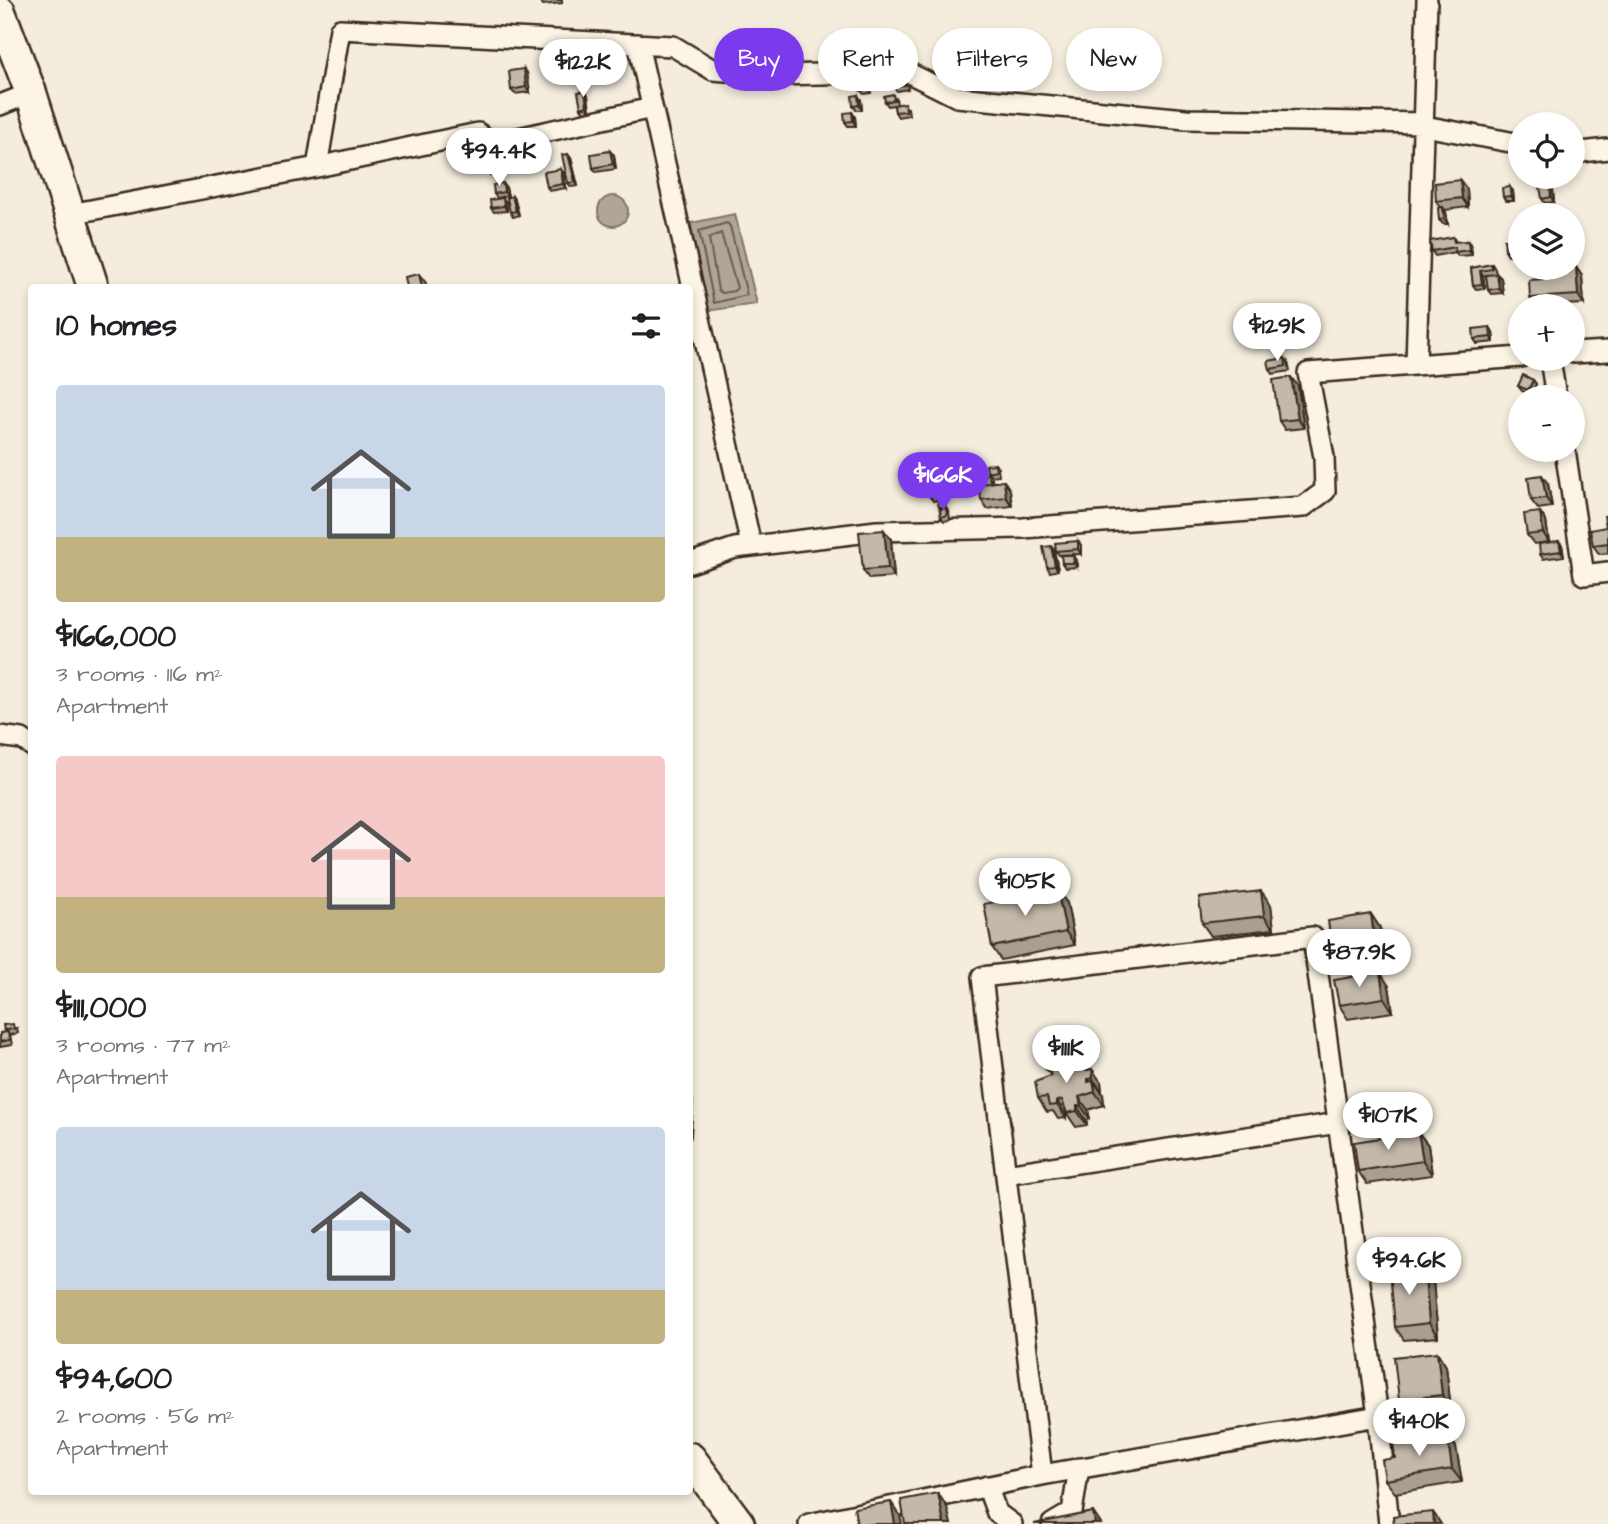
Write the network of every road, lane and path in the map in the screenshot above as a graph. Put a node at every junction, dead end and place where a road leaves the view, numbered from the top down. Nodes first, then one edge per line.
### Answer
1 (1427, 0) edge
2 (0, 12) edge
3 (638, 44) junction
4 (31, 93) junction
5 (0, 106) edge
6 (652, 108) junction
7 (1424, 125) junction
8 (1508, 141) edge
9 (1608, 149) edge
10 (1585, 152) edge
11 (317, 167) junction
12 (70, 214) junction
13 (92, 284) edge
14 (692, 284) edge
15 (693, 289) edge
16 (1608, 351) edge
17 (1585, 353) edge
18 (1508, 358) edge
19 (1416, 365) junction
20 (1567, 462) edge
21 (751, 545) junction
22 (693, 562) edge
23 (1608, 572) edge
24 (0, 736) edge
25 (28, 743) edge
26 (1338, 1123) junction
27 (1006, 1174) junction
28 (1378, 1416) junction
29 (693, 1462) edge
30 (1079, 1468) junction
31 (1042, 1475) junction
32 (987, 1486) junction
33 (739, 1524) edge
34 (809, 1524) edge
35 (1012, 1524) edge
36 (1052, 1524) edge
37 (1389, 1524) edge

1 - 7 street
2 - 4 highway
3 - 6 street
3 - 7 street
3 - 11 street
4 - 5 street
4 - 12 highway
6 - 11 street
6 - 14 street
7 - 8 street
7 - 19 street
9 - 10 street
11 - 12 street
12 - 13 highway
15 - 21 street
16 - 17 street
18 - 19 street
19 - 21 street
20 - 23 street
21 - 22 street
24 - 25 street
26 - 27 street
26 - 27 street
26 - 28 street
27 - 31 street
28 - 30 street
28 - 37 street
29 - 33 highway
30 - 31 street
30 - 36 street
31 - 32 street
32 - 34 street
32 - 35 street

